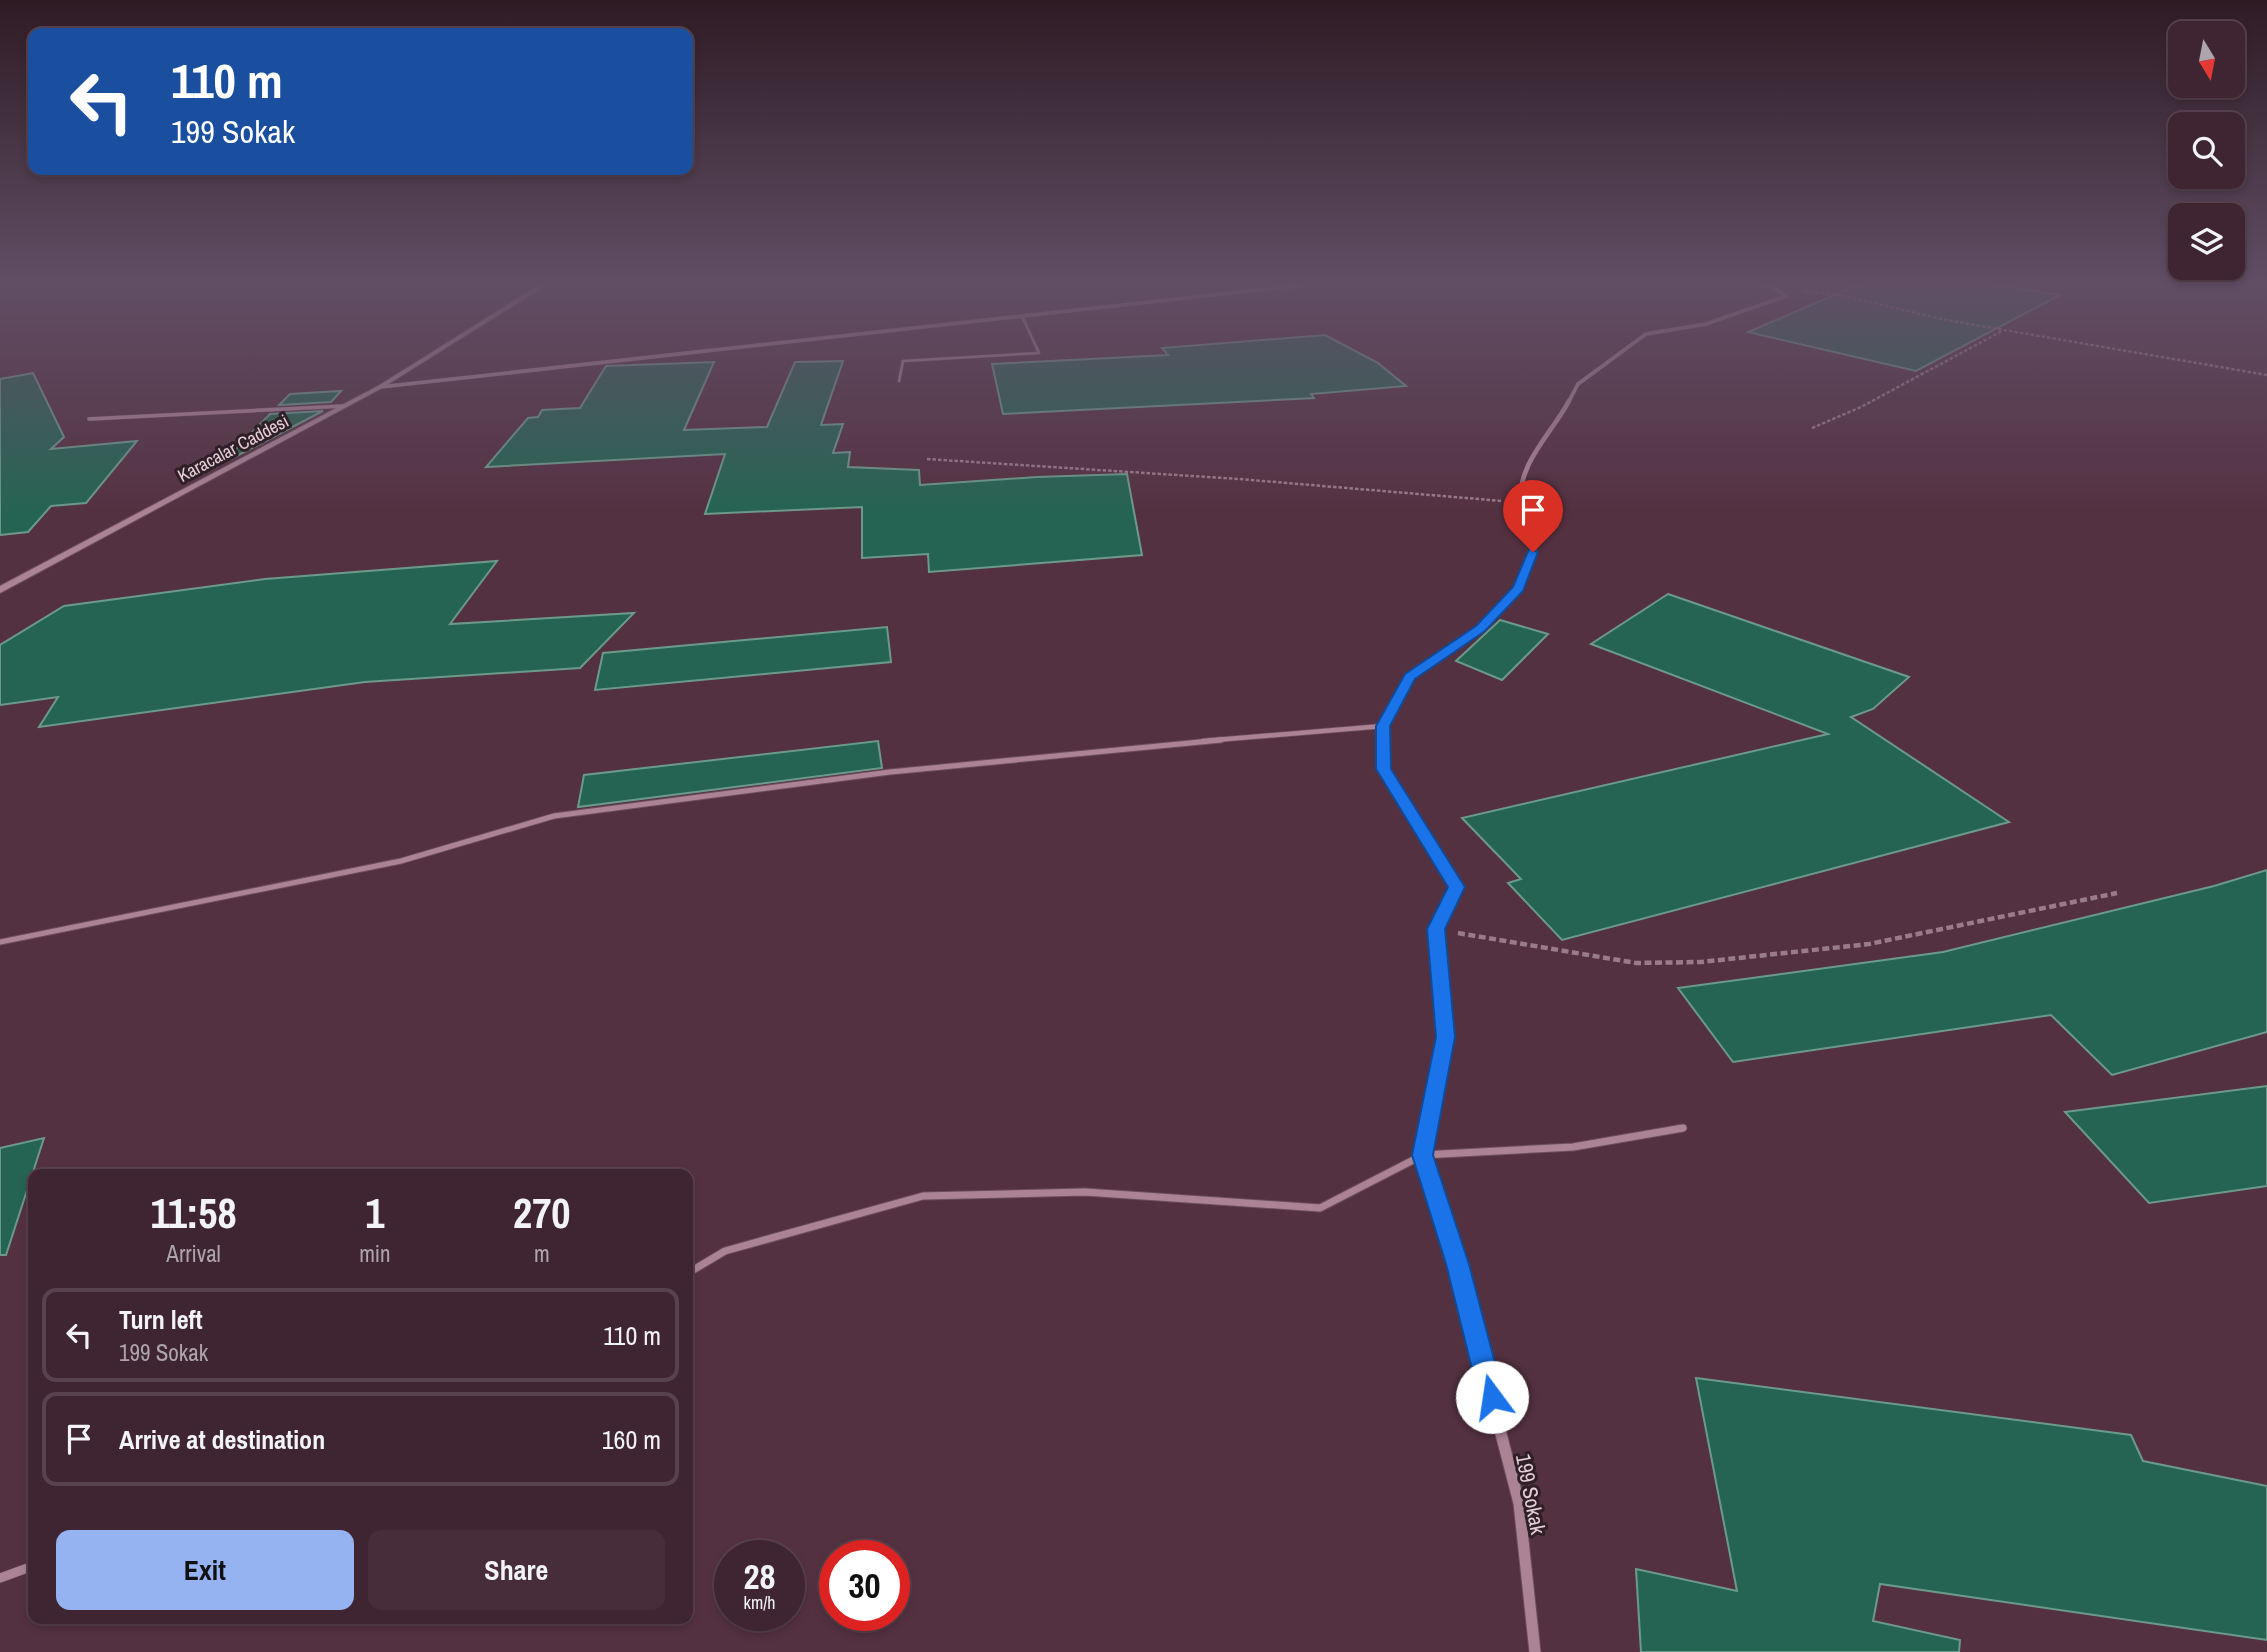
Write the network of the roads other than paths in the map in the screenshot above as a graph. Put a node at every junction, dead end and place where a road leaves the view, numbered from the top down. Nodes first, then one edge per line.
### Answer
1 (425, 359) edge
2 (632, 359) edge
3 (935, 359) edge
4 (1612, 359) edge
5 (899, 381) dead end
6 (380, 387) junction
7 (344, 406) junction
8 (89, 419) dead end
9 (0, 590) edge
10 (1383, 726) junction
11 (0, 942) edge
12 (1683, 1128) dead end
13 (1423, 1155) junction
14 (693, 1270) edge
15 (28, 1568) edge
16 (0, 1578) edge
17 (1535, 1652) edge

1 - 6 street, Karacalar Caddesi
2 - 6 street
3 - 5 lane
4 - 10 street
6 - 7 street, Karacalar Caddesi
7 - 8 lane
7 - 9 street, Karacalar Caddesi
10 - 11 lane
10 - 13 street, 199 Sokak
12 - 13 lane
13 - 14 lane
13 - 17 street, 199 Sokak
15 - 16 lane

